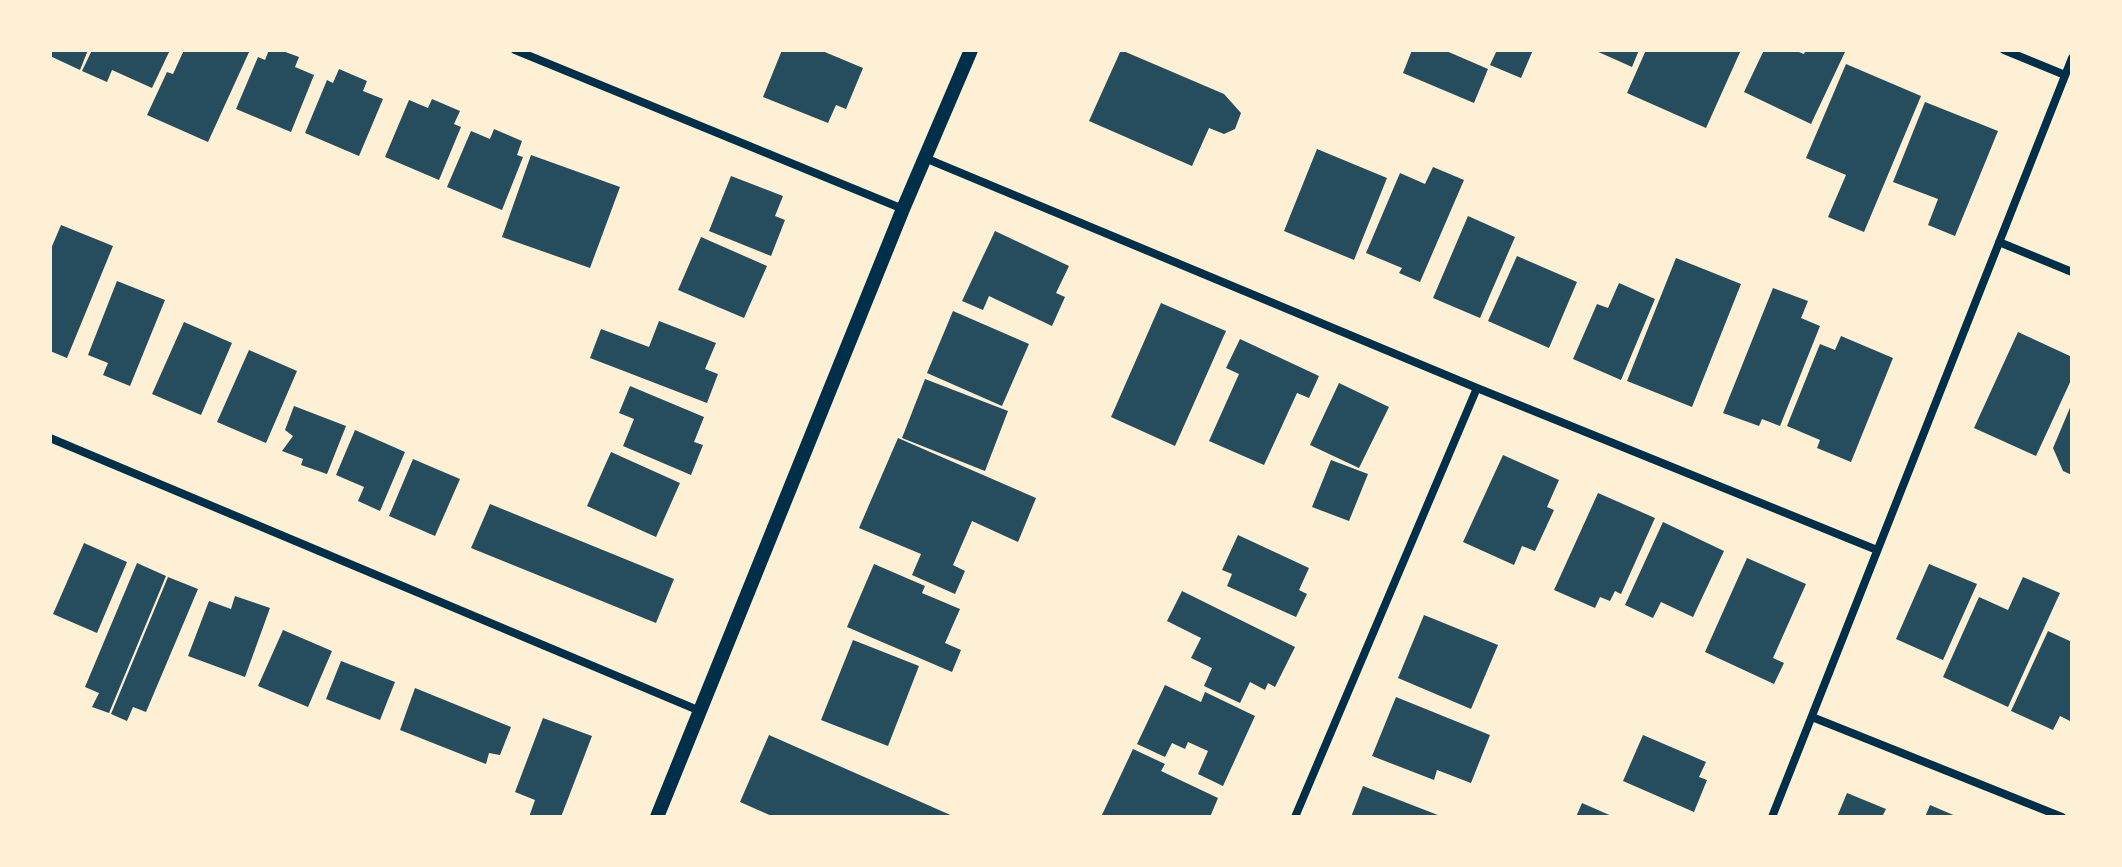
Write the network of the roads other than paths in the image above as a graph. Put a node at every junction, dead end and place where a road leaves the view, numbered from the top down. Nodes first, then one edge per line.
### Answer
1 (515, 50) edge
2 (971, 50) edge
3 (2004, 50) edge
4 (2072, 58) edge
5 (2065, 75) junction
6 (925, 158) junction
7 (903, 209) junction
8 (1999, 242) junction
9 (2072, 272) edge
10 (1477, 388) junction
11 (50, 438) edge
12 (1877, 550) junction
13 (700, 711) junction
14 (1812, 717) junction
15 (657, 817) edge
16 (1295, 817) edge
17 (1772, 817) edge
18 (2062, 817) edge

1 - 7 street
2 - 6 street
3 - 5 street
4 - 5 street
5 - 8 street
6 - 7 street
6 - 10 street
7 - 13 street
8 - 9 street
8 - 12 street
10 - 12 street
10 - 16 street
11 - 13 street
12 - 14 street
13 - 15 street
14 - 17 street
14 - 18 street

